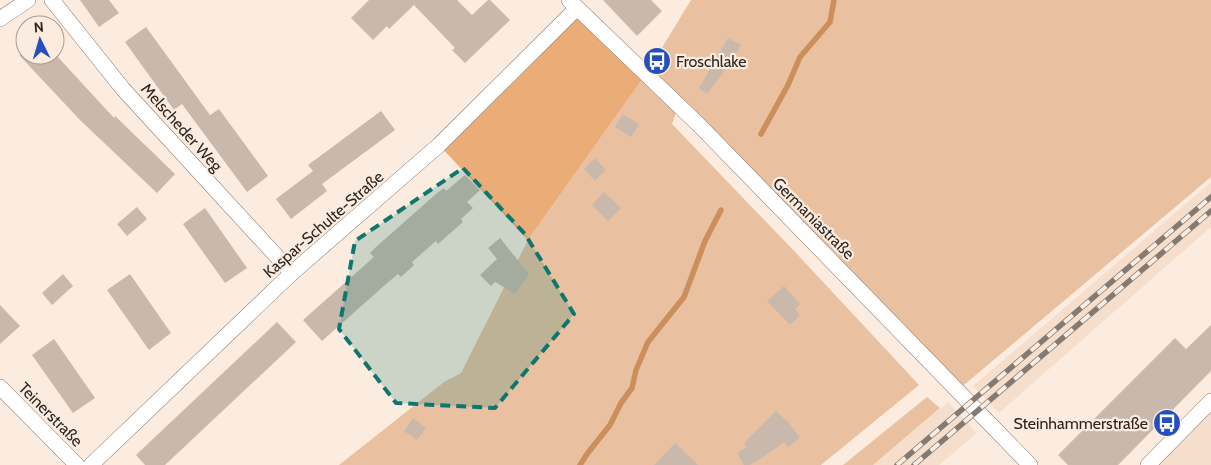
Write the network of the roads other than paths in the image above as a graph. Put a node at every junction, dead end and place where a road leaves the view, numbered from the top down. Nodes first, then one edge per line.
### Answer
1 (28, 0) edge
2 (52, 0) edge
3 (573, 4) edge
4 (0, 19) edge
5 (292, 273) junction
6 (0, 387) edge
7 (1211, 401) edge
8 (77, 465) edge
9 (91, 465) edge
10 (1030, 465) edge
11 (1148, 465) edge

1 - 4 street
2 - 5 street, Melscheder Weg
3 - 5 street, Kaspar-Schulte-Straße
3 - 10 street, Germaniastraße
5 - 9 street, Kaspar-Schulte-Straße
6 - 8 street, Teinerstraße
7 - 11 street

